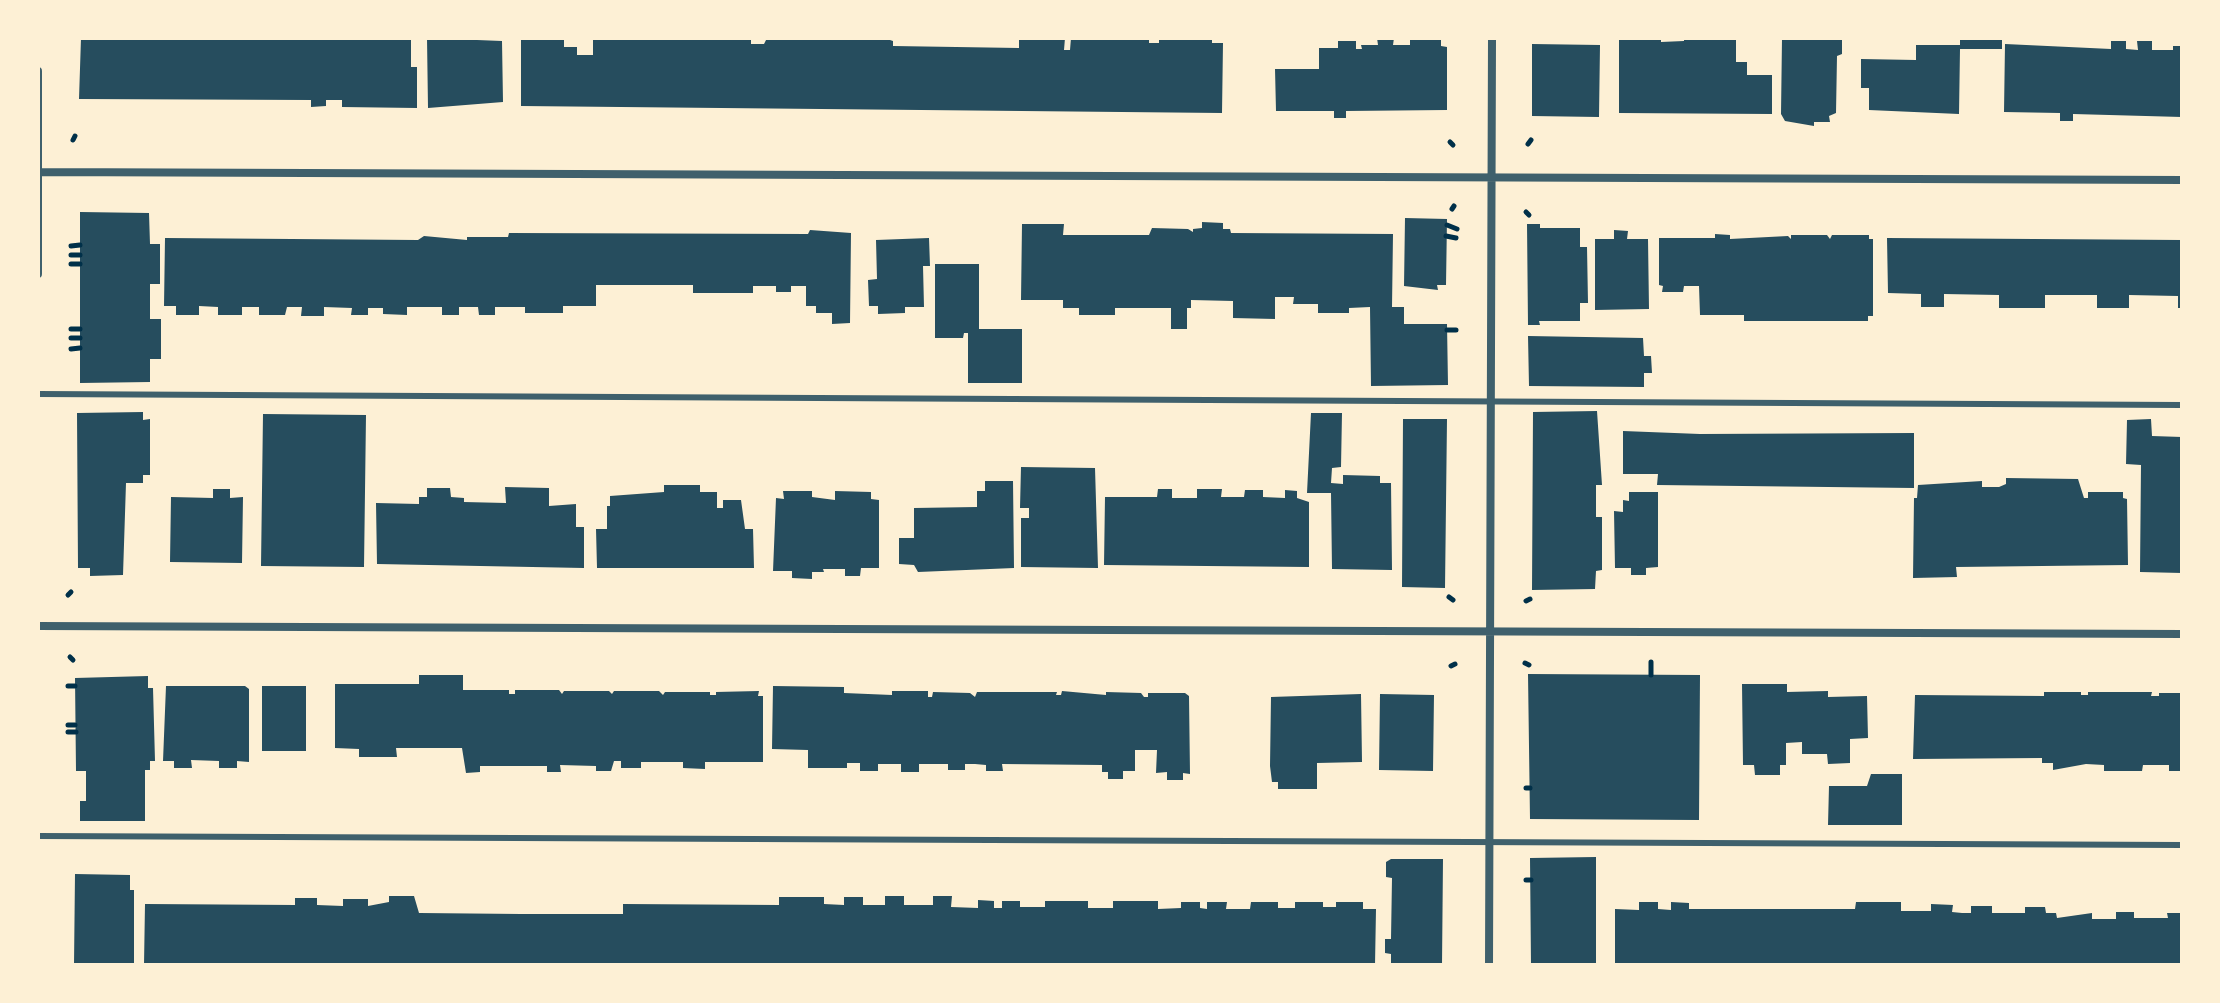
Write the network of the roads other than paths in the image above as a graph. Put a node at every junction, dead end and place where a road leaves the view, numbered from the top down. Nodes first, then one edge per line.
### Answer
1 (1492, 38) edge
2 (38, 71) edge
3 (38, 172) edge
4 (1494, 178) junction
5 (2182, 180) edge
6 (38, 274) edge
7 (38, 394) edge
8 (1491, 402) junction
9 (2182, 405) edge
10 (38, 626) edge
11 (1489, 633) junction
12 (2182, 634) edge
13 (38, 836) edge
14 (1489, 841) junction
15 (2182, 845) edge
16 (1489, 965) edge

1 - 4 street
2 - 3 street
3 - 4 street
3 - 6 street
4 - 5 street
4 - 8 street
7 - 8 lane
8 - 9 lane
8 - 11 street
10 - 11 street
11 - 12 street
11 - 14 street
13 - 14 lane
14 - 15 lane
14 - 16 street

